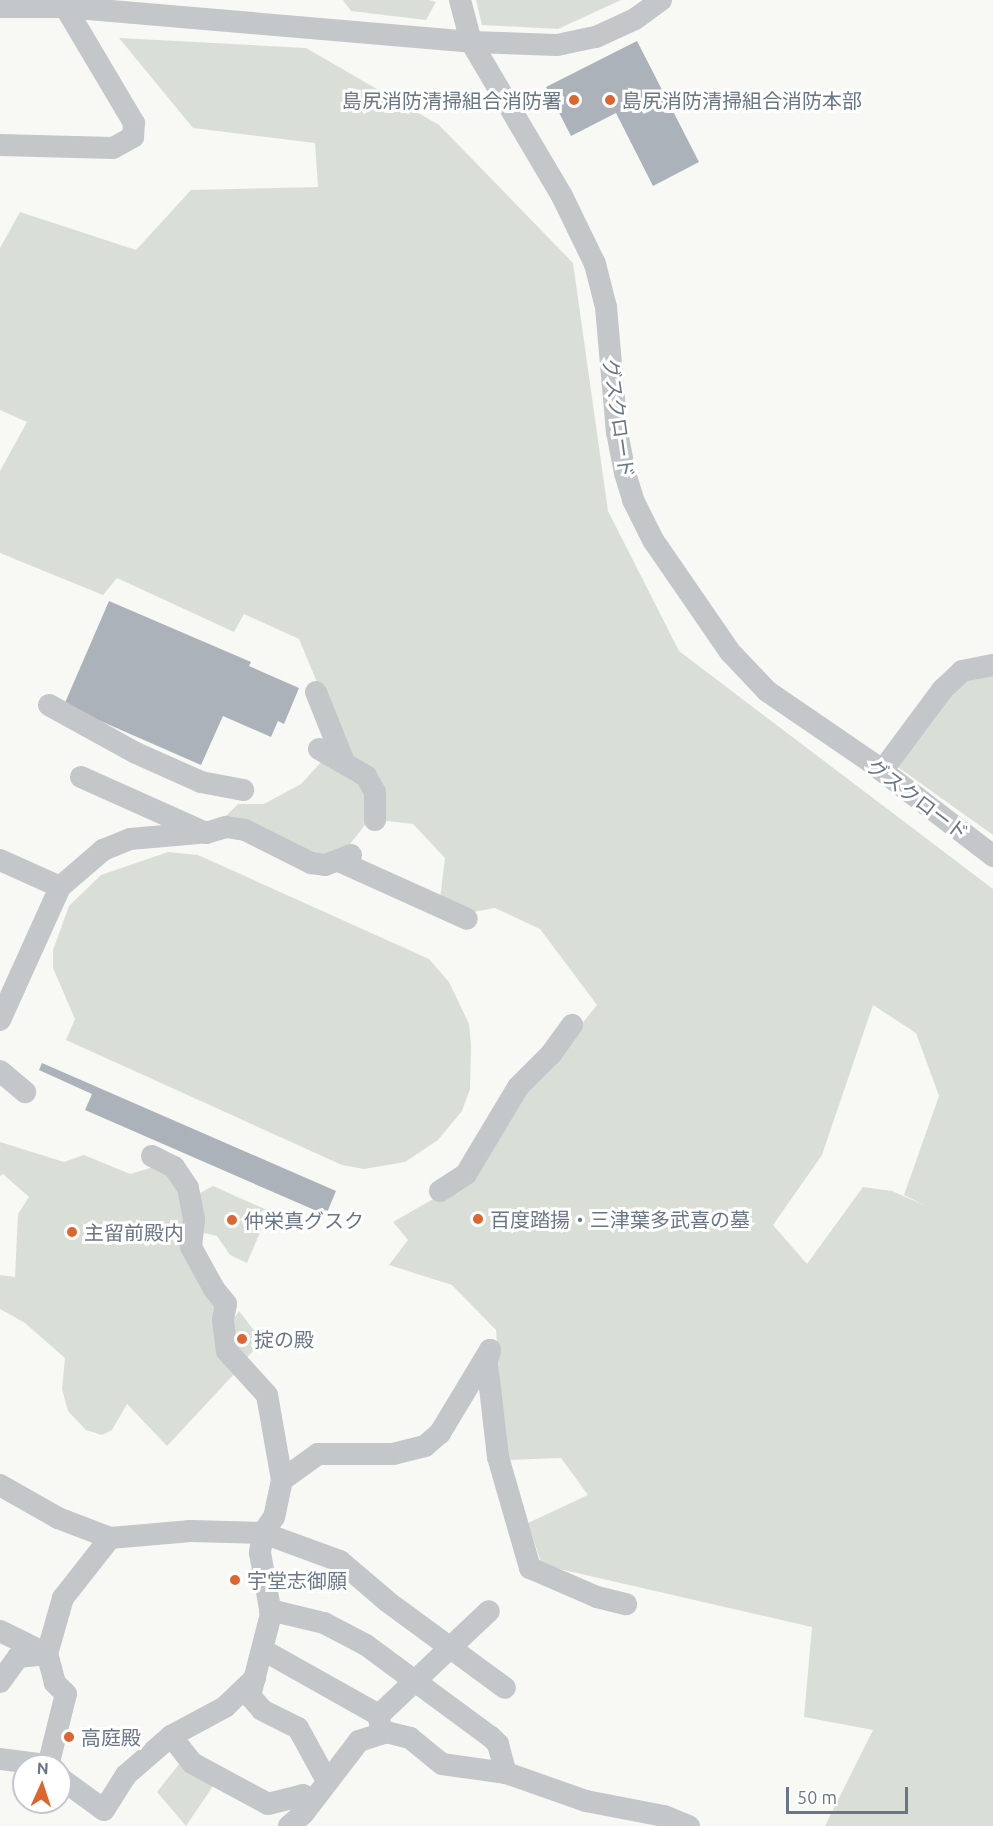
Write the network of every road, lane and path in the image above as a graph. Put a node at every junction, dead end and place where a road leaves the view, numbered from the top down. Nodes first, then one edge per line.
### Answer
1 (460, 0) edge
2 (661, 0) edge
3 (0, 7) edge
4 (65, 7) junction
5 (471, 42) junction
6 (0, 146) edge
7 (993, 666) edge
8 (316, 692) dead end
9 (49, 705) dead end
10 (319, 749) dead end
11 (344, 762) junction
12 (882, 771) junction
13 (81, 777) dead end
14 (243, 790) dead end
15 (375, 820) dead end
16 (206, 833) junction
17 (993, 856) edge
18 (0, 860) edge
19 (60, 887) junction
20 (467, 919) dead end
21 (0, 1020) edge
22 (572, 1025) dead end
23 (0, 1071) edge
24 (25, 1092) dead end
25 (152, 1156) dead end
26 (440, 1191) dead end
27 (282, 1480) junction
28 (3, 1490) edge
29 (263, 1533) junction
30 (110, 1538) junction
31 (626, 1604) dead end
32 (270, 1610) junction
33 (489, 1611) dead end
34 (0, 1630) edge
35 (449, 1645) junction
36 (263, 1650) junction
37 (47, 1654) junction
38 (256, 1677) junction
39 (415, 1679) junction
40 (0, 1682) edge
41 (505, 1688) dead end
42 (380, 1724) junction
43 (171, 1736) junction
44 (54, 1754) edge
45 (506, 1773) junction
46 (327, 1781) junction
47 (72, 1790) edge
48 (313, 1800) junction
49 (268, 1804) junction
50 (102, 1818) edge
51 (276, 1826) edge
52 (288, 1826) edge
53 (689, 1826) edge

1 - 5 street, グスクロード
2 - 5 street
3 - 4 street
4 - 5 street
4 - 6 street
5 - 12 street, グスクロード
7 - 12 street
8 - 11 street
9 - 14 street
10 - 11 street
11 - 15 street
12 - 17 street, グスクロード
13 - 16 street
16 - 19 street
16 - 20 street
18 - 19 street
19 - 21 street
22 - 26 street
23 - 24 street
25 - 27 street
27 - 29 street
27 - 31 street
28 - 30 street
29 - 30 street
29 - 32 street
29 - 35 street
30 - 37 street
32 - 36 street
32 - 39 street
33 - 35 street
34 - 37 street
35 - 39 street
35 - 41 street
36 - 38 street
36 - 42 street
37 - 40 street
37 - 44 street
38 - 43 street
38 - 46 street
39 - 42 street
39 - 45 street
42 - 45 street
42 - 46 street
43 - 49 street
43 - 50 street
45 - 53 street
46 - 48 street
47 - 50 street
48 - 49 street
48 - 52 street
49 - 51 street

